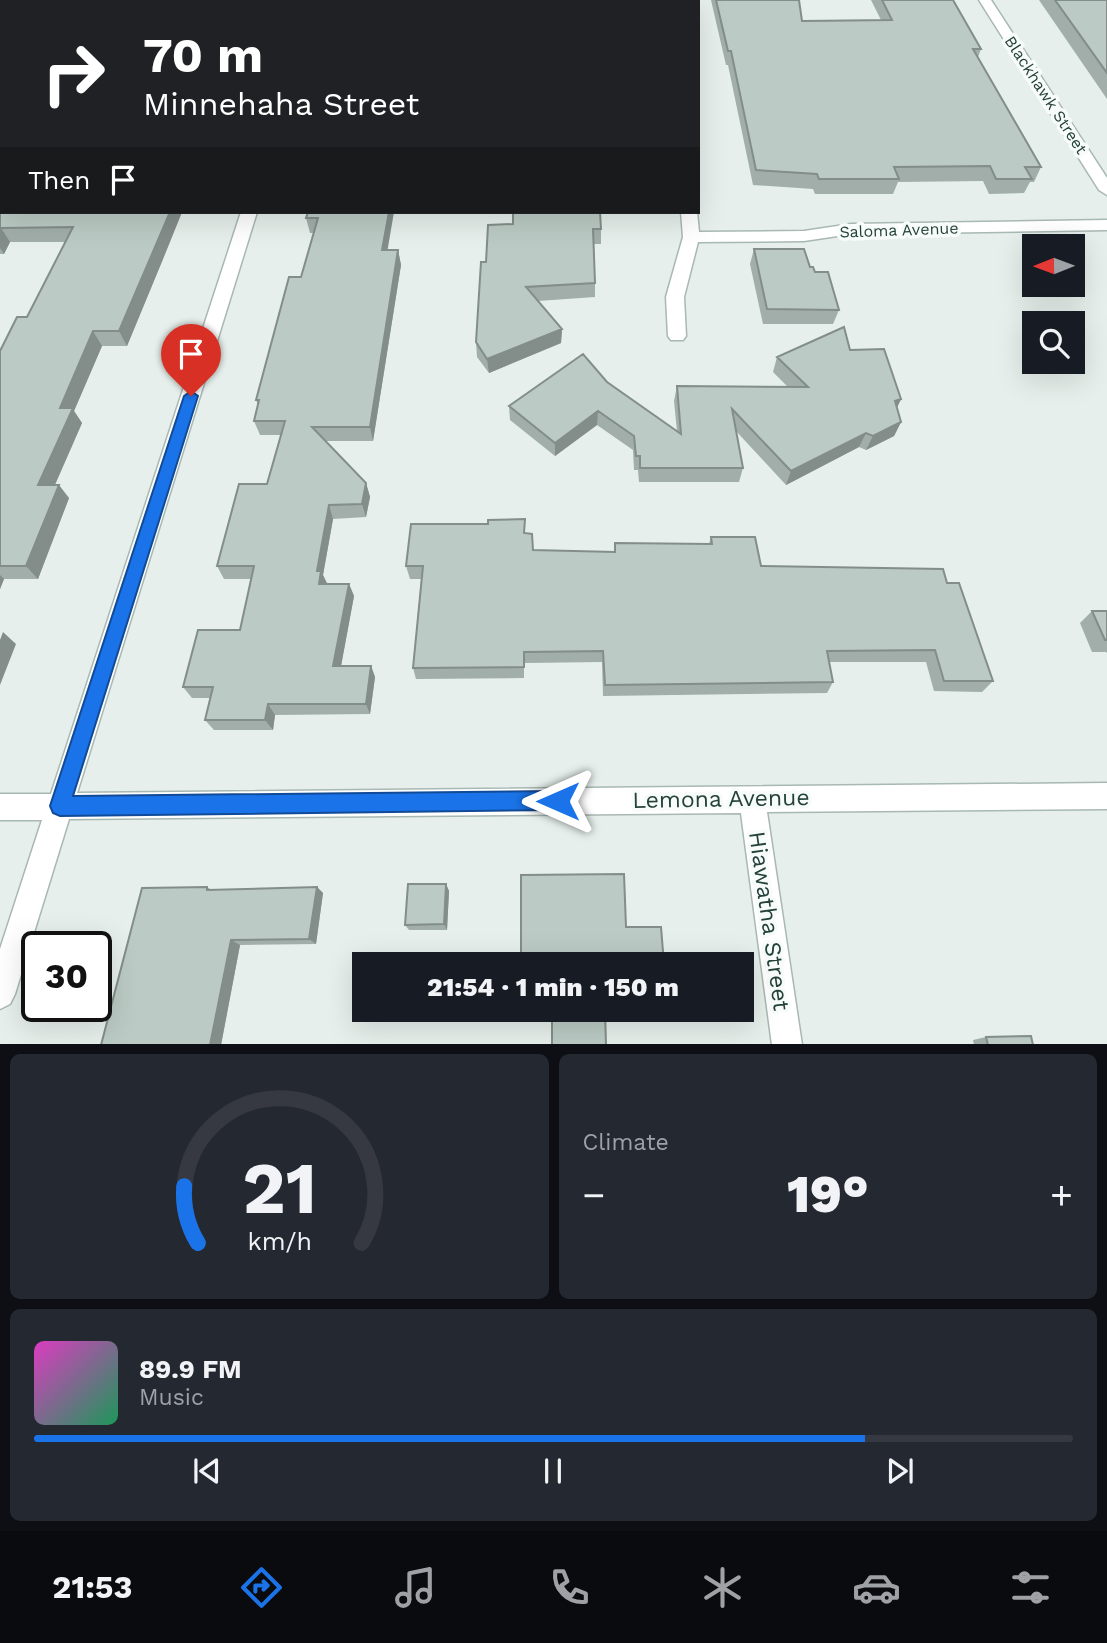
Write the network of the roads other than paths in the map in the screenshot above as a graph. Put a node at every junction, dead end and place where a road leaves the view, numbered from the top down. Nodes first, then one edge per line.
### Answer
1 (985, 0) edge
2 (1107, 190) edge
3 (248, 214) edge
4 (689, 214) edge
5 (1107, 225) edge
6 (691, 237) junction
7 (677, 335) dead end
8 (1107, 796) edge
9 (752, 798) junction
10 (60, 806) junction
11 (0, 807) edge
12 (0, 994) edge
13 (787, 1044) edge

1 - 2 street, Blackhawk Street
3 - 10 street
4 - 6 street
5 - 6 street, Saloma Avenue
6 - 7 street
8 - 9 street, Lemona Avenue
9 - 10 street, Lemona Avenue
9 - 13 street, Hiawatha Street
10 - 11 street, Lemona Avenue
10 - 12 street

